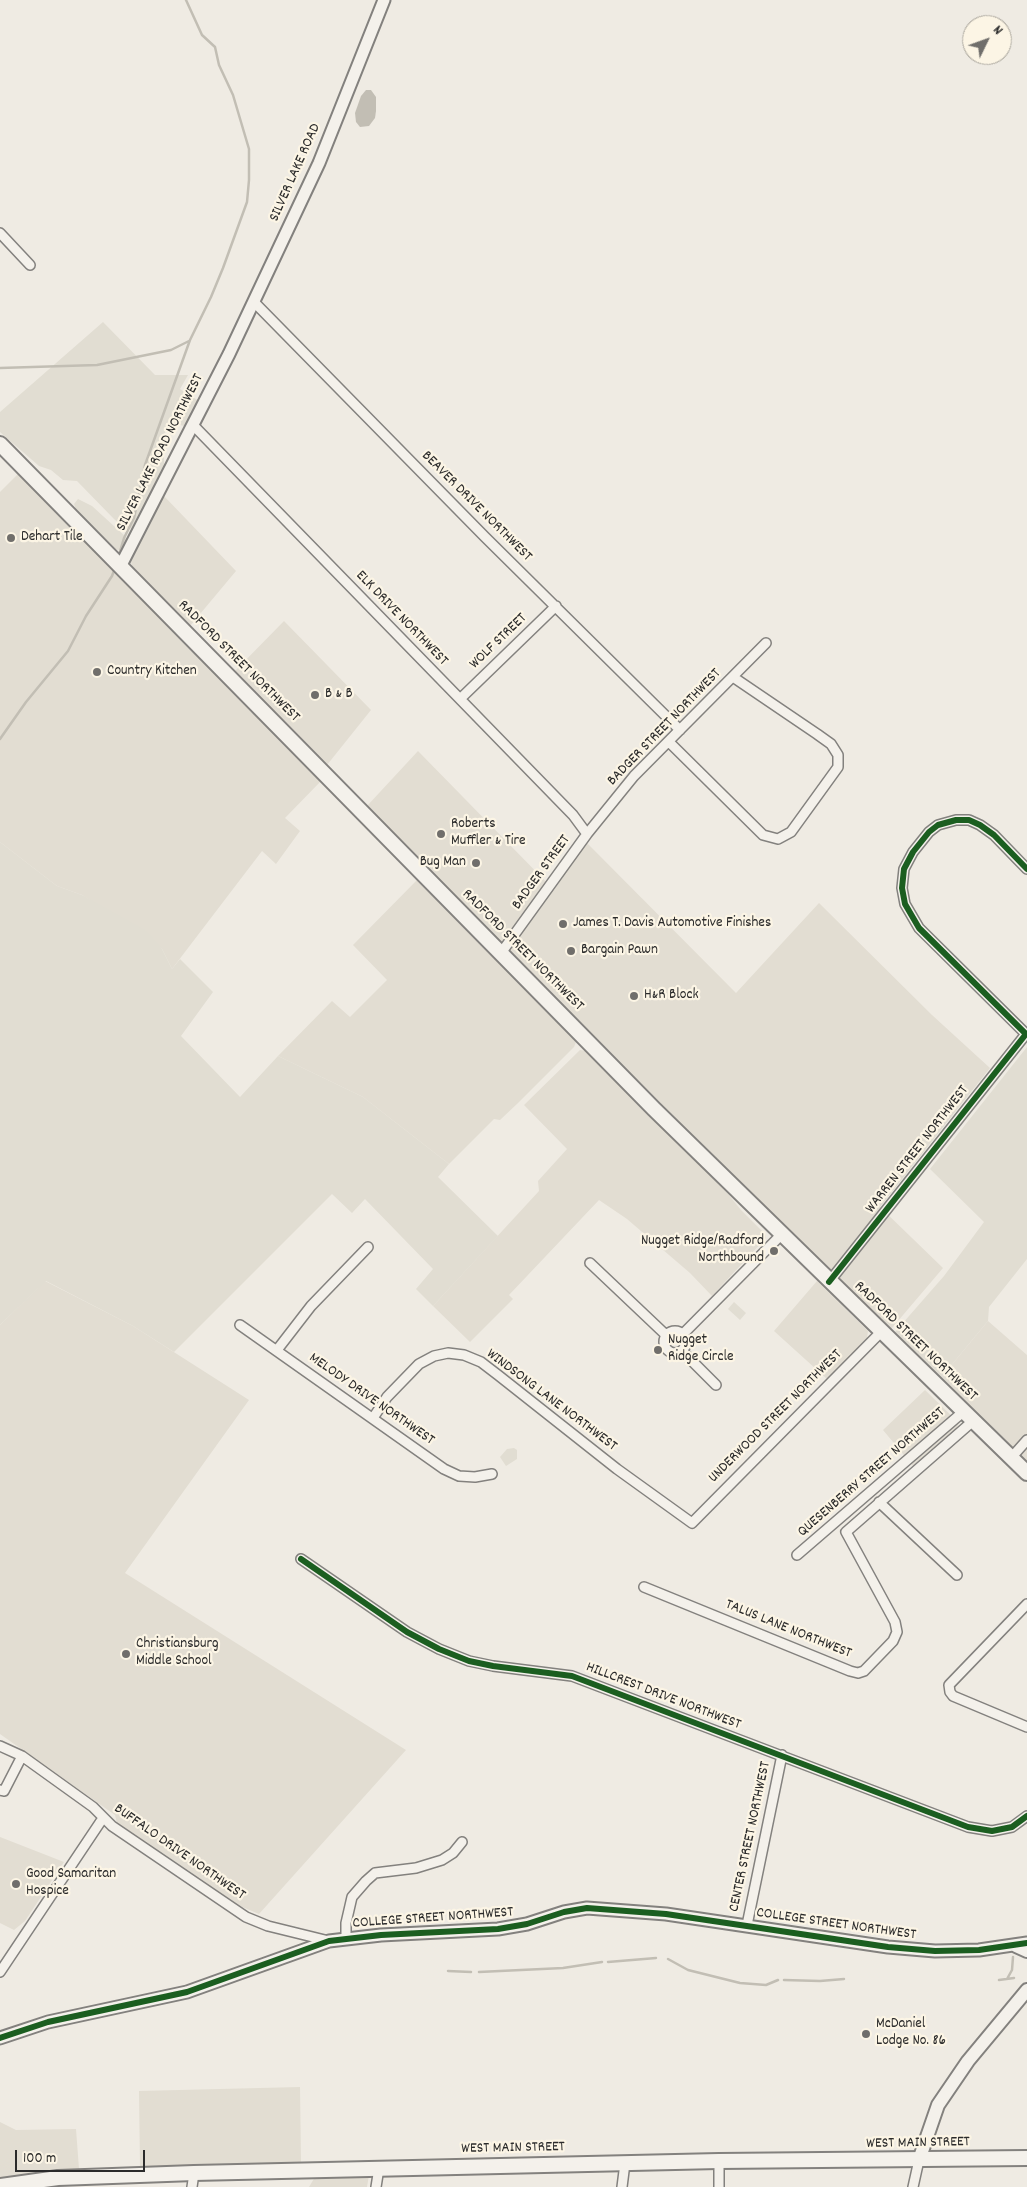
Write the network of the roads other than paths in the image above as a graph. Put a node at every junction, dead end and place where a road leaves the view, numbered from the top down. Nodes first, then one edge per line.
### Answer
1 (384, 0) edge
2 (0, 233) edge
3 (30, 265) dead end
4 (254, 302) junction
5 (230, 354) joint
6 (193, 425) junction
7 (0, 444) edge
8 (120, 567) junction
9 (556, 606) junction
10 (766, 644) dead end
11 (733, 677) junction
12 (460, 699) junction
13 (680, 730) junction
14 (669, 742) junction
15 (587, 834) junction
16 (1027, 869) edge
17 (500, 953) junction
18 (1026, 1034) edge
19 (781, 1235) junction
20 (368, 1247) dead end
21 (590, 1263) dead end
22 (829, 1282) junction
23 (240, 1325) dead end
24 (880, 1332) junction
25 (682, 1335) junction
26 (667, 1336) junction
27 (277, 1350) junction
28 (682, 1351) junction
29 (716, 1385) dead end
30 (968, 1416) junction
31 (373, 1418) junction
32 (1027, 1440) edge
33 (1011, 1458) junction
34 (492, 1474) dead end
35 (1027, 1474) edge
36 (879, 1502) junction
37 (692, 1522) joint
38 (798, 1556) dead end
39 (301, 1559) dead end
40 (957, 1575) dead end
41 (644, 1587) dead end
42 (1027, 1604) edge
43 (1027, 1727) edge
44 (0, 1746) edge
45 (782, 1755) junction
46 (22, 1756) junction
47 (0, 1790) edge
48 (1027, 1816) edge
49 (103, 1818) junction
50 (462, 1842) dead end
51 (747, 1925) junction
52 (346, 1938) junction
53 (329, 1941) junction
54 (1023, 1947) edge
55 (0, 1972) edge
56 (1027, 1990) edge
57 (0, 2038) edge
58 (1027, 2158) edge
59 (920, 2160) junction
60 (719, 2161) junction
61 (625, 2163) junction
62 (379, 2168) junction
63 (194, 2173) junction
64 (57, 2182) edge
65 (0, 2186) edge
66 (192, 2187) edge
67 (376, 2187) edge
68 (622, 2187) edge
69 (719, 2187) edge
70 (913, 2187) edge

1 - 4 street, SILVER LAKE ROAD
2 - 3 street
4 - 5 street, SILVER LAKE ROAD
4 - 9 street, BEAVER DRIVE NORTHWEST
5 - 6 street, SILVER LAKE ROAD NORTHWEST
6 - 8 street, SILVER LAKE ROAD NORTHWEST
6 - 12 street, ELK DRIVE NORTHWEST
7 - 8 main road, RADFORD STREET NORTHWEST
8 - 17 main road, RADFORD STREET NORTHWEST
9 - 12 street, WOLF STREET
9 - 13 street, BEAVER DRIVE NORTHWEST
10 - 11 street, BADGER STREET NORTHWEST
11 - 13 street, BADGER STREET NORTHWEST
11 - 14 street
12 - 15 street, ELK DRIVE NORTHWEST
13 - 14 street, BADGER STREET NORTHWEST
14 - 15 street, BADGER STREET NORTHWEST
15 - 17 street, BADGER STREET
16 - 18 street
17 - 19 main road, RADFORD STREET NORTHWEST
18 - 22 street, WARREN STREET NORTHWEST
19 - 22 main road, RADFORD STREET NORTHWEST
19 - 25 street
20 - 27 street
21 - 26 street
22 - 24 main road, RADFORD STREET NORTHWEST
23 - 27 street, MELODY DRIVE NORTHWEST
24 - 30 main road, RADFORD STREET NORTHWEST
24 - 37 street, UNDERWOOD STREET NORTHWEST
25 - 26 street
25 - 28 street
26 - 28 street
27 - 31 street, MELODY DRIVE NORTHWEST
28 - 29 street
30 - 33 main road, RADFORD STREET NORTHWEST
30 - 36 street, TALUS LANE NORTHWEST
30 - 38 street, QUESENBERRY STREET NORTHWEST
31 - 34 street, MELODY DRIVE NORTHWEST
31 - 37 street, WINDSONG LANE NORTHWEST
32 - 33 street
33 - 35 main road, RADFORD STREET NORTHWEST
36 - 40 street
36 - 41 street, TALUS LANE NORTHWEST
39 - 45 street, HILLCREST DRIVE NORTHWEST
42 - 43 street
44 - 46 street, BUFFALO DRIVE NORTHWEST
45 - 48 street, HILLCREST DRIVE NORTHWEST
45 - 51 street, CENTER STREET NORTHWEST
46 - 47 street
46 - 49 street, BUFFALO DRIVE NORTHWEST
49 - 53 street, BUFFALO DRIVE NORTHWEST
49 - 55 street
50 - 52 street
51 - 52 street, COLLEGE STREET NORTHWEST
51 - 54 street, COLLEGE STREET NORTHWEST
52 - 53 street, COLLEGE STREET NORTHWEST
53 - 57 street, COLLEGE STREET NORTHWEST
56 - 59 main road
58 - 59 main road, WEST MAIN STREET
59 - 60 main road, WEST MAIN STREET
59 - 70 street
60 - 61 main road, WEST MAIN STREET
60 - 69 street
61 - 62 main road, WEST MAIN STREET
61 - 68 street
62 - 63 main road, WEST MAIN STREET
62 - 67 street
63 - 64 main road, WEST MAIN STREET
63 - 66 street
64 - 65 main road, WEST MAIN STREET

